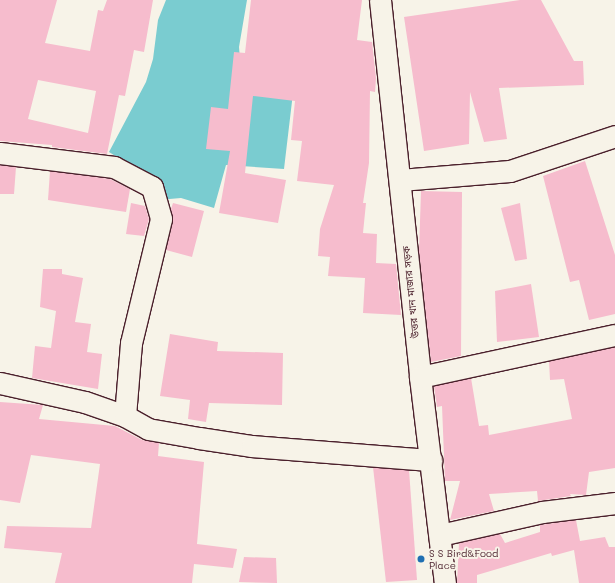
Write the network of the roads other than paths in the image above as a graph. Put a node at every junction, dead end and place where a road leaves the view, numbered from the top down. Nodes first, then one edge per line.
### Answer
1 (380, 0) edge
2 (615, 136) edge
3 (0, 153) edge
4 (400, 180) junction
5 (615, 335) edge
6 (420, 377) junction
7 (0, 383) edge
8 (125, 416) junction
9 (431, 460) junction
10 (615, 503) edge
11 (440, 535) junction
12 (445, 583) edge

1 - 4 street, উত্তর খান মাজার সড়ক
2 - 4 street
3 - 8 street
4 - 6 street, উত্তর খান মাজার সড়ক
5 - 6 street
6 - 9 street, উত্তর খান মাজার সড়ক
7 - 8 street
8 - 9 street
9 - 11 street, উত্তর খান মাজার সড়ক
10 - 11 street
11 - 12 street, উত্তর খান মাজার সড়ক

